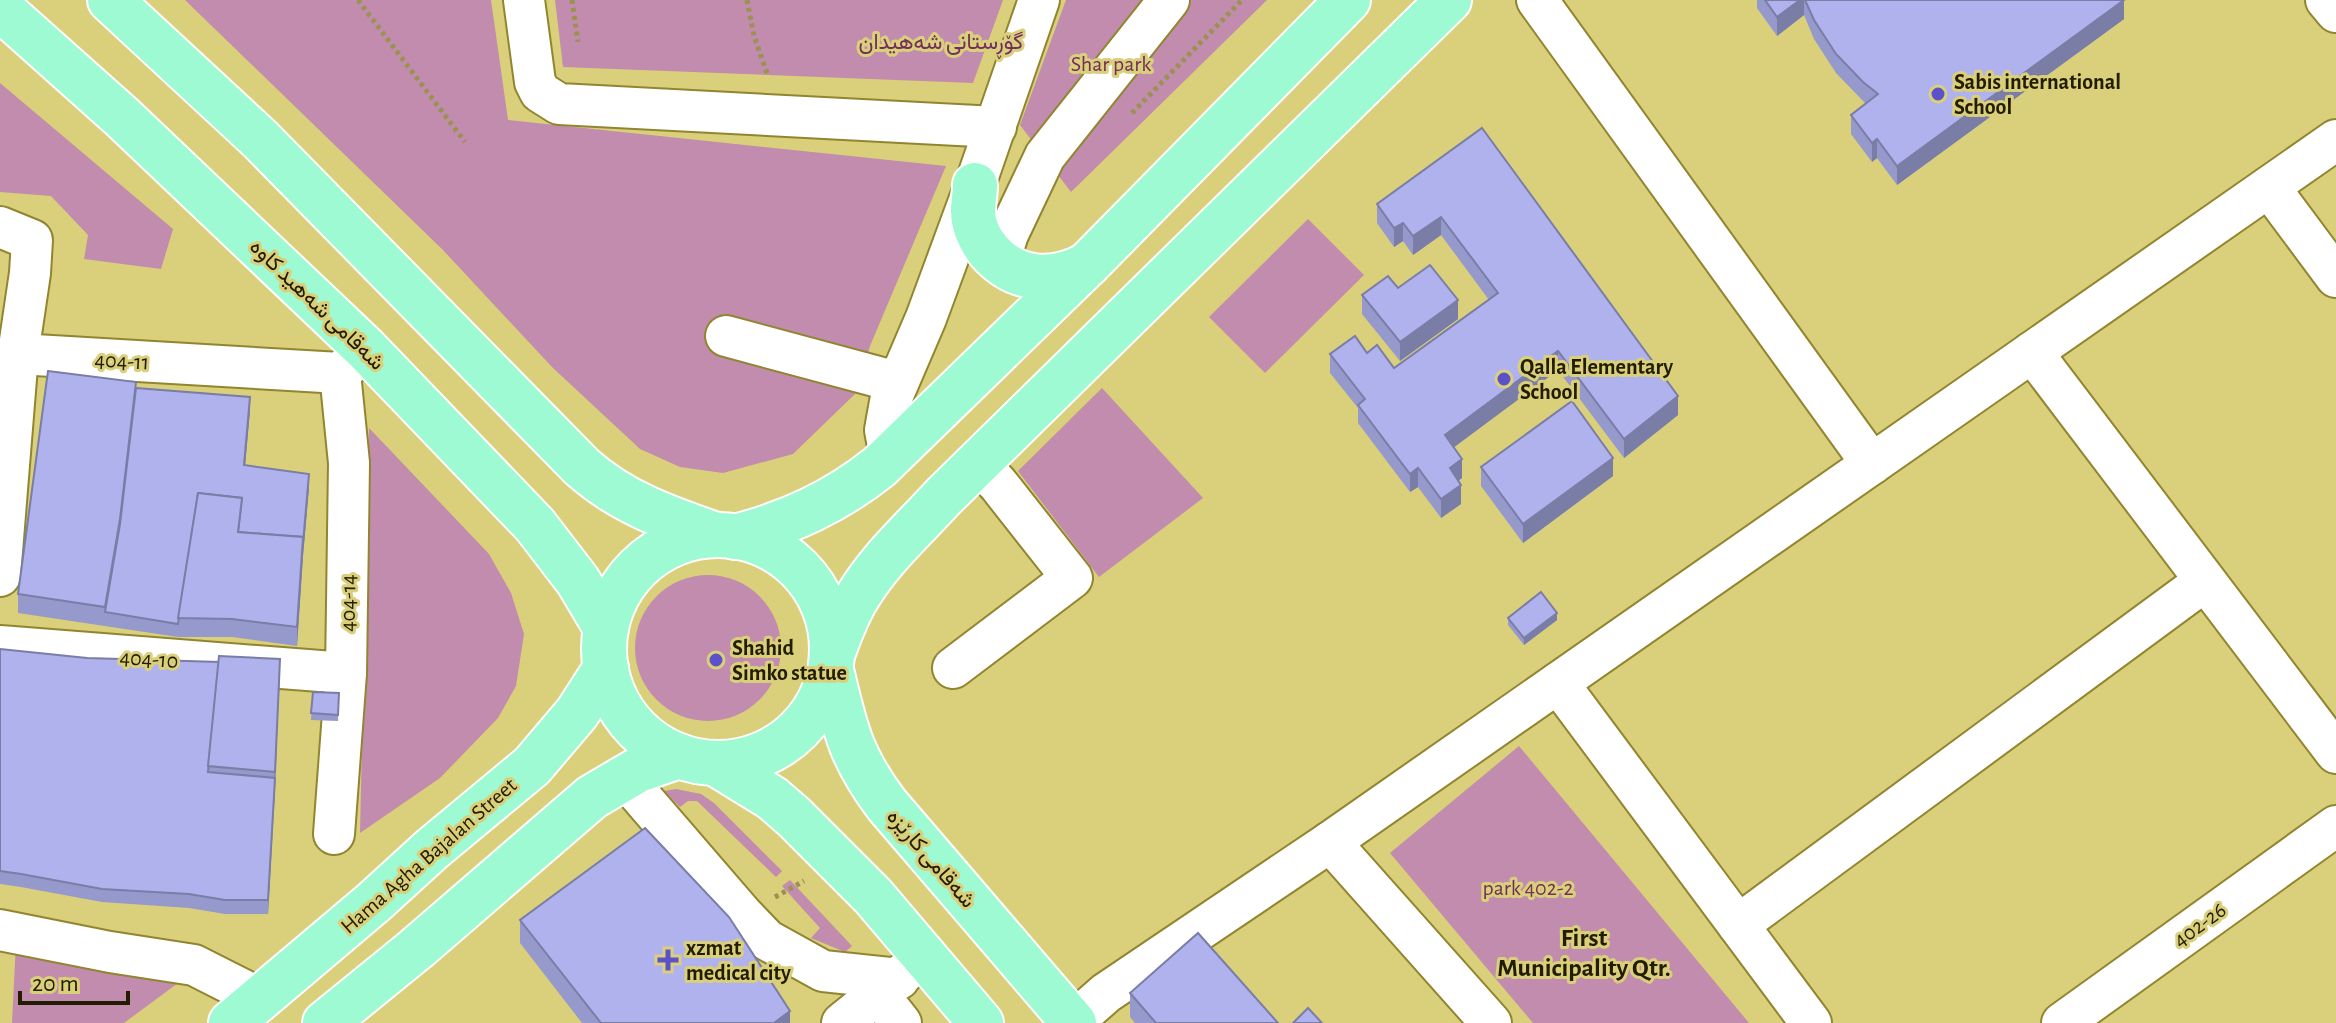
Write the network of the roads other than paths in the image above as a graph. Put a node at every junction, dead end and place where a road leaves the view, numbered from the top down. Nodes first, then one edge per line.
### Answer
1 (110, 0) edge
2 (524, 0) edge
3 (1039, 0) edge
4 (1169, 0) edge
5 (1348, 0) edge
6 (1449, 0) edge
7 (1537, 0) edge
8 (2326, 0) edge
9 (0, 8) edge
10 (2336, 12) edge
11 (996, 127) junction
12 (2336, 140) edge
13 (975, 185) junction
14 (2269, 187) junction
15 (0, 227) edge
16 (999, 262) junction
17 (1087, 265) junction
18 (2336, 277) edge
19 (726, 336) dead end
20 (2032, 352) junction
21 (18, 354) junction
22 (353, 361) junction
23 (897, 382) junction
24 (890, 457) junction
25 (979, 464) junction
26 (1872, 464) junction
27 (726, 536) junction
28 (0, 576) edge
29 (2205, 581) junction
30 (0, 646) edge
31 (606, 648) junction
32 (832, 661) junction
33 (953, 668) dead end
34 (346, 673) junction
35 (1558, 683) junction
36 (2336, 753) edge
37 (697, 760) junction
38 (624, 777) junction
39 (2336, 826) edge
40 (334, 834) dead end
41 (1330, 842) junction
42 (1738, 925) junction
43 (0, 930) edge
44 (901, 988) edge
45 (245, 1011) edge
46 (1073, 1022) edge
47 (325, 1023) edge
48 (842, 1023) edge
49 (981, 1023) edge
50 (1491, 1023) edge
51 (1811, 1023) edge
52 (2062, 1023) edge

1 - 27 main road
2 - 11 street
3 - 11 street
4 - 16 street
5 - 17 main road
6 - 25 main road
7 - 26 street
8 - 10 street
9 - 22 main road, شەقامی شەهید کاوە
11 - 13 street
12 - 14 street
13 - 16 main road
13 - 23 street
14 - 18 street
14 - 20 street
15 - 21 street
16 - 17 main road
17 - 24 main road
19 - 23 street
20 - 26 street
20 - 29 street
21 - 22 street, 404-11
21 - 28 street
22 - 31 main road, شەقامی شەهید کاوە
22 - 34 street, 404-14
23 - 24 street
24 - 27 main road
25 - 32 main road
25 - 33 street
26 - 35 street
27 - 31 main road
27 - 32 main road
29 - 36 street
29 - 42 street
30 - 34 street, 404-10
31 - 37 main road
31 - 45 main road, Hama Agha Bajalan Street
32 - 37 main road
32 - 46 main road, شەقامی کارێزە
34 - 40 street, 404-14
35 - 41 street
35 - 42 street
37 - 38 main road
37 - 44 main road
38 - 44 street
38 - 47 main road
39 - 52 street, 402-26
41 - 46 street
41 - 50 street
42 - 51 street
43 - 45 street
44 - 48 street
44 - 49 main road

